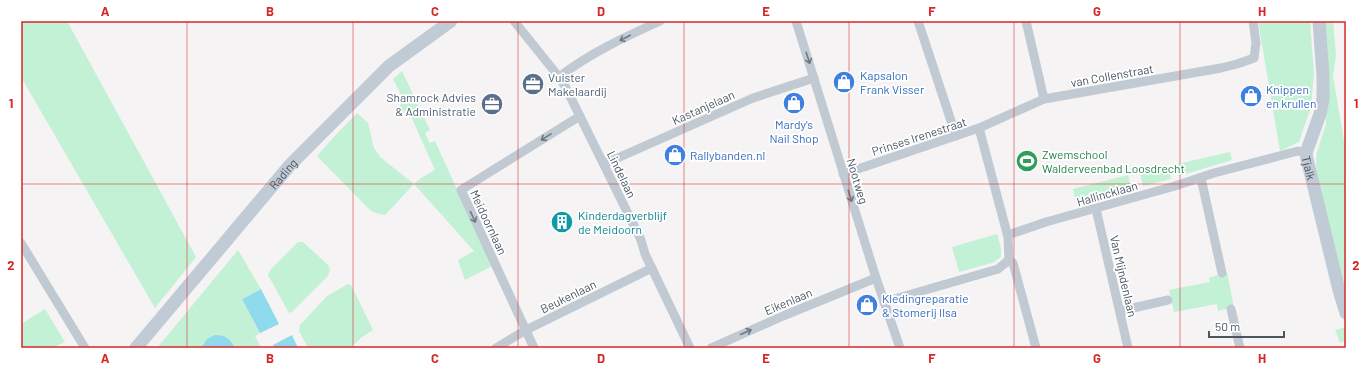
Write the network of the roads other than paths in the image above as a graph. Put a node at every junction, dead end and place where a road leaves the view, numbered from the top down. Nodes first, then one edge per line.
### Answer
1 (451, 21) edge
2 (514, 21) edge
3 (660, 21) edge
4 (796, 21) edge
5 (918, 21) edge
6 (1026, 21) edge
7 (1253, 21) edge
8 (1319, 21) edge
9 (559, 77) junction
10 (814, 78) junction
11 (1044, 99) junction
12 (580, 116) junction
13 (979, 128) junction
14 (956, 136) junction
15 (1306, 153) junction
16 (604, 164) junction
17 (843, 174) junction
18 (1201, 178) junction
19 (1096, 209) junction
20 (1008, 235) junction
21 (21, 243) edge
22 (1009, 260) junction
23 (652, 268) junction
24 (1222, 274) dead end
25 (876, 278) junction
26 (1168, 300) dead end
27 (884, 302) junction
28 (1230, 309) dead end
29 (1120, 311) junction
30 (1346, 314) edge
31 (526, 330) junction
32 (85, 348) edge
33 (136, 348) edge
34 (496, 348) edge
35 (534, 348) edge
36 (690, 348) edge
37 (711, 348) edge
38 (900, 348) edge
39 (1036, 348) edge
40 (1128, 348) edge
41 (1240, 348) edge

1 - 33 main road, Rading
2 - 9 street, Lindelaan
3 -> 9 street
4 -> 10 street, Nootweg
5 - 14 street
6 - 11 street
7 - 11 street, van Collenstraat
8 - 15 main road, Tjalk
9 - 12 street, Lindelaan
10 - 16 street, Kastanjelaan
10 - 17 street, Nootweg
11 - 13 street, van Collenstraat
12 - 16 street, Lindelaan
12 -> 31 street, Meidoornlaan
13 - 14 street, Prinses Irenestraat
13 - 20 street
14 - 17 street, Prinses Irenestraat
15 - 18 street, Hallincklaan
15 - 30 main road, Tjalk
16 - 23 street, Lindelaan
17 -> 25 street, Nootweg
18 - 19 street, Hallincklaan
18 - 24 street
19 - 20 street, Hallincklaan
19 - 29 street, Van Mijndenlaan
20 - 22 street
21 - 32 street
22 - 27 street
22 - 39 street
23 - 31 street, Beukenlaan
23 - 36 street, Lindelaan
25 - 27 street, Nootweg
37 -> 25 street, Eikenlaan
26 - 29 street
27 - 38 street, Nootweg
28 - 41 street
29 - 40 street, Van Mijndenlaan
31 - 34 street, Beukenlaan
31 - 35 street, Meidoornlaan

